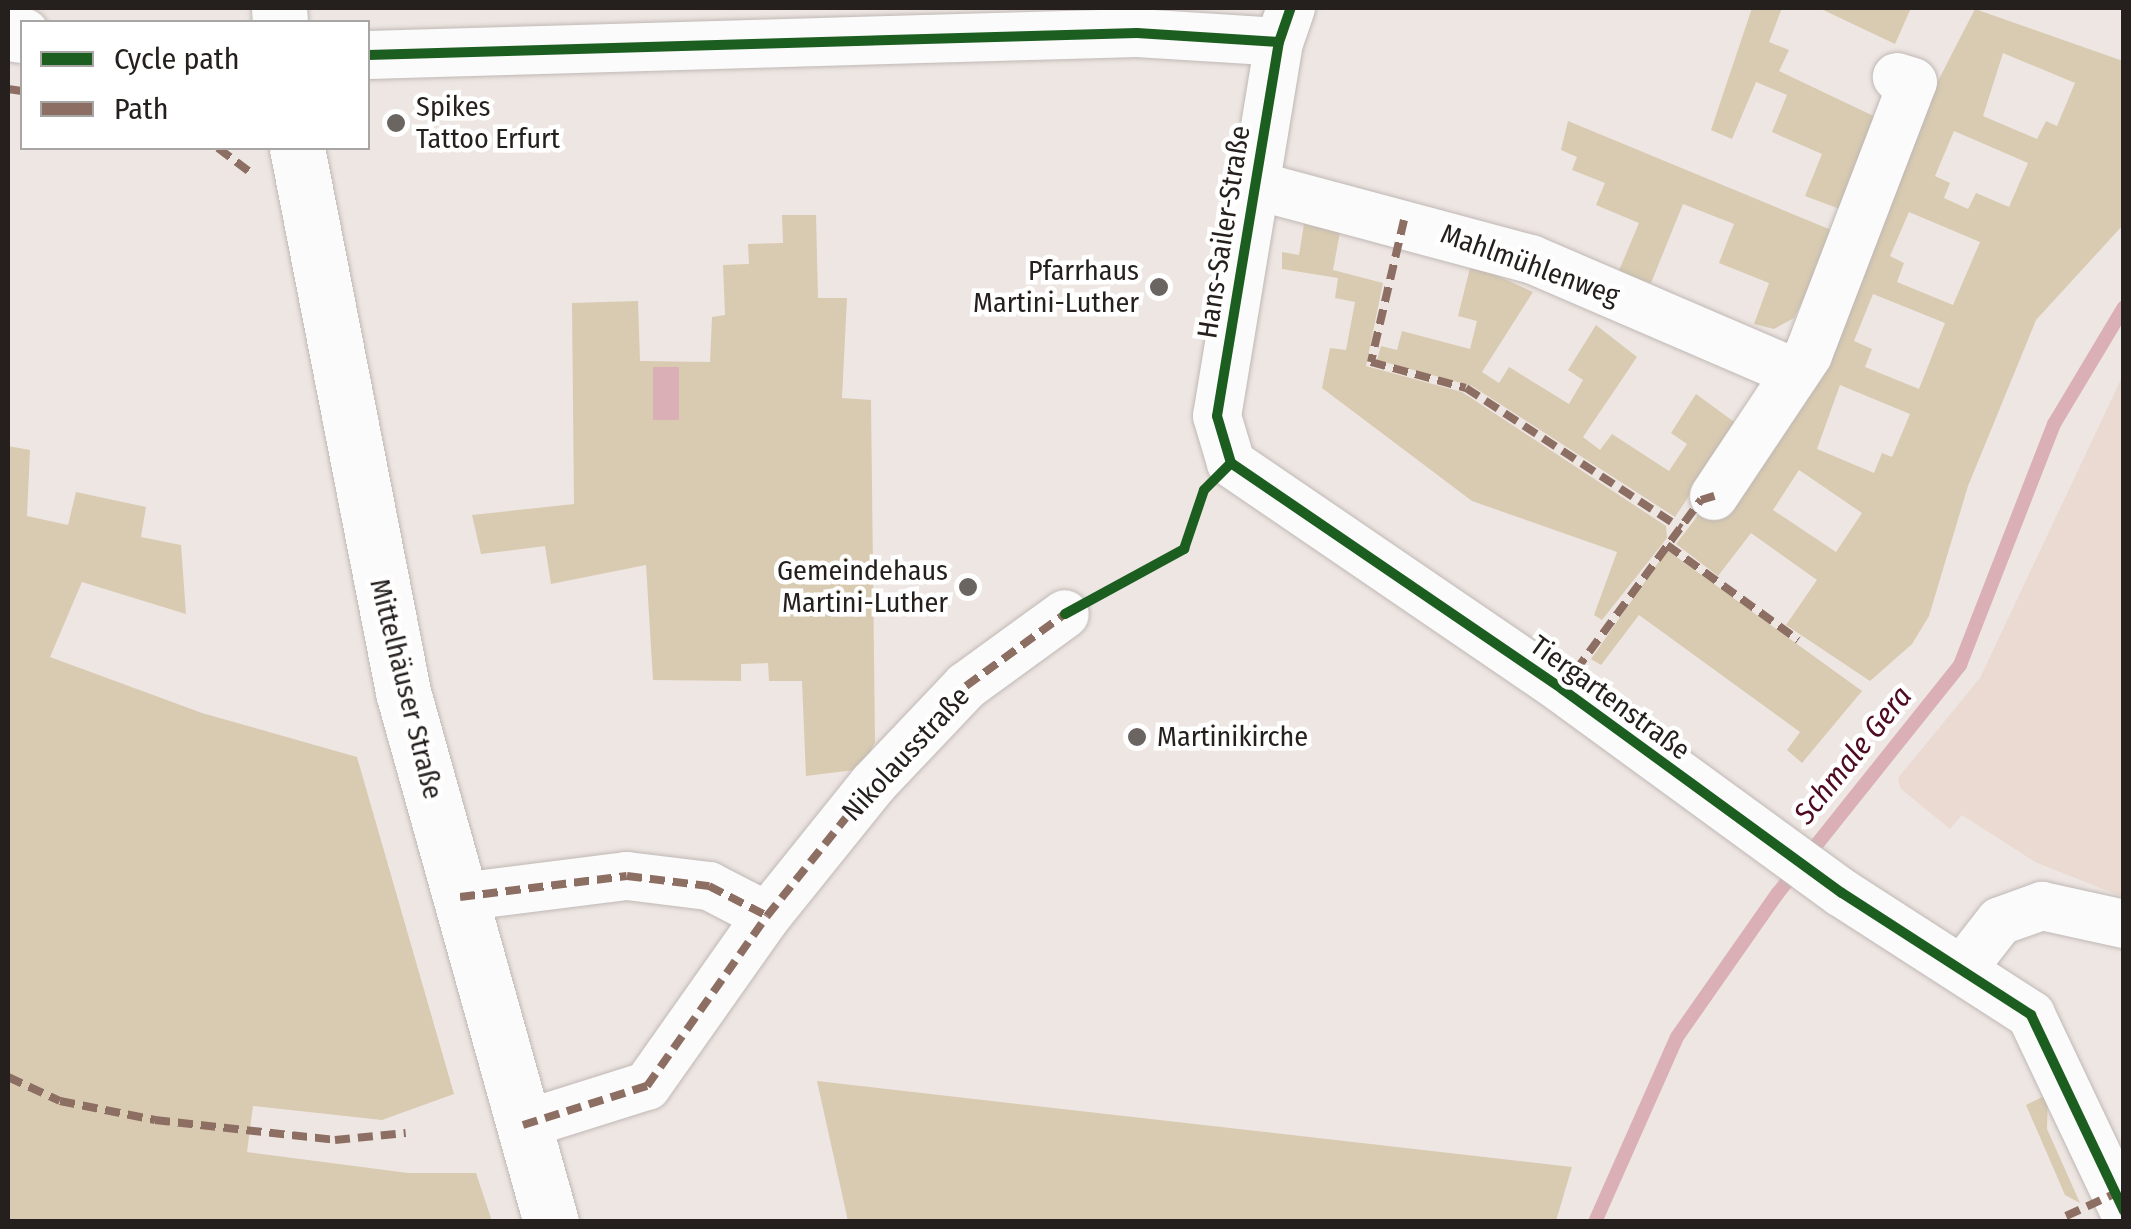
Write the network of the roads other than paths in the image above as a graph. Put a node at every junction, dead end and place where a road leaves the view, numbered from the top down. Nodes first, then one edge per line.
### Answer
1 (1285, 25) edge
2 (370, 55) edge
3 (1897, 76) dead end
4 (297, 150) edge
5 (1254, 186) junction
6 (1796, 374) junction
7 (1231, 463) joint
8 (1714, 496) dead end
9 (1066, 614) dead end
10 (460, 897) junction
11 (766, 916) junction
12 (2123, 924) edge
13 (1964, 966) junction
14 (523, 1126) junction
15 (2124, 1211) edge
16 (552, 1222) edge

1 - 2 street
1 - 5 street, Hans-Sailer-Straße
3 - 6 street
4 - 10 main road, Mittelhäuser Straße
5 - 6 street, Mahlmühlenweg
5 - 7 street, Hans-Sailer-Straße
6 - 8 street
7 - 13 street, Tiergartenstraße
9 - 11 street, Nikolausstraße
10 - 11 street
10 - 14 main road, Mittelhäuser Straße
11 - 14 street, Nikolausstraße
12 - 13 street
13 - 15 street, Tiergartenstraße
14 - 16 main road, Mittelhäuser Straße

